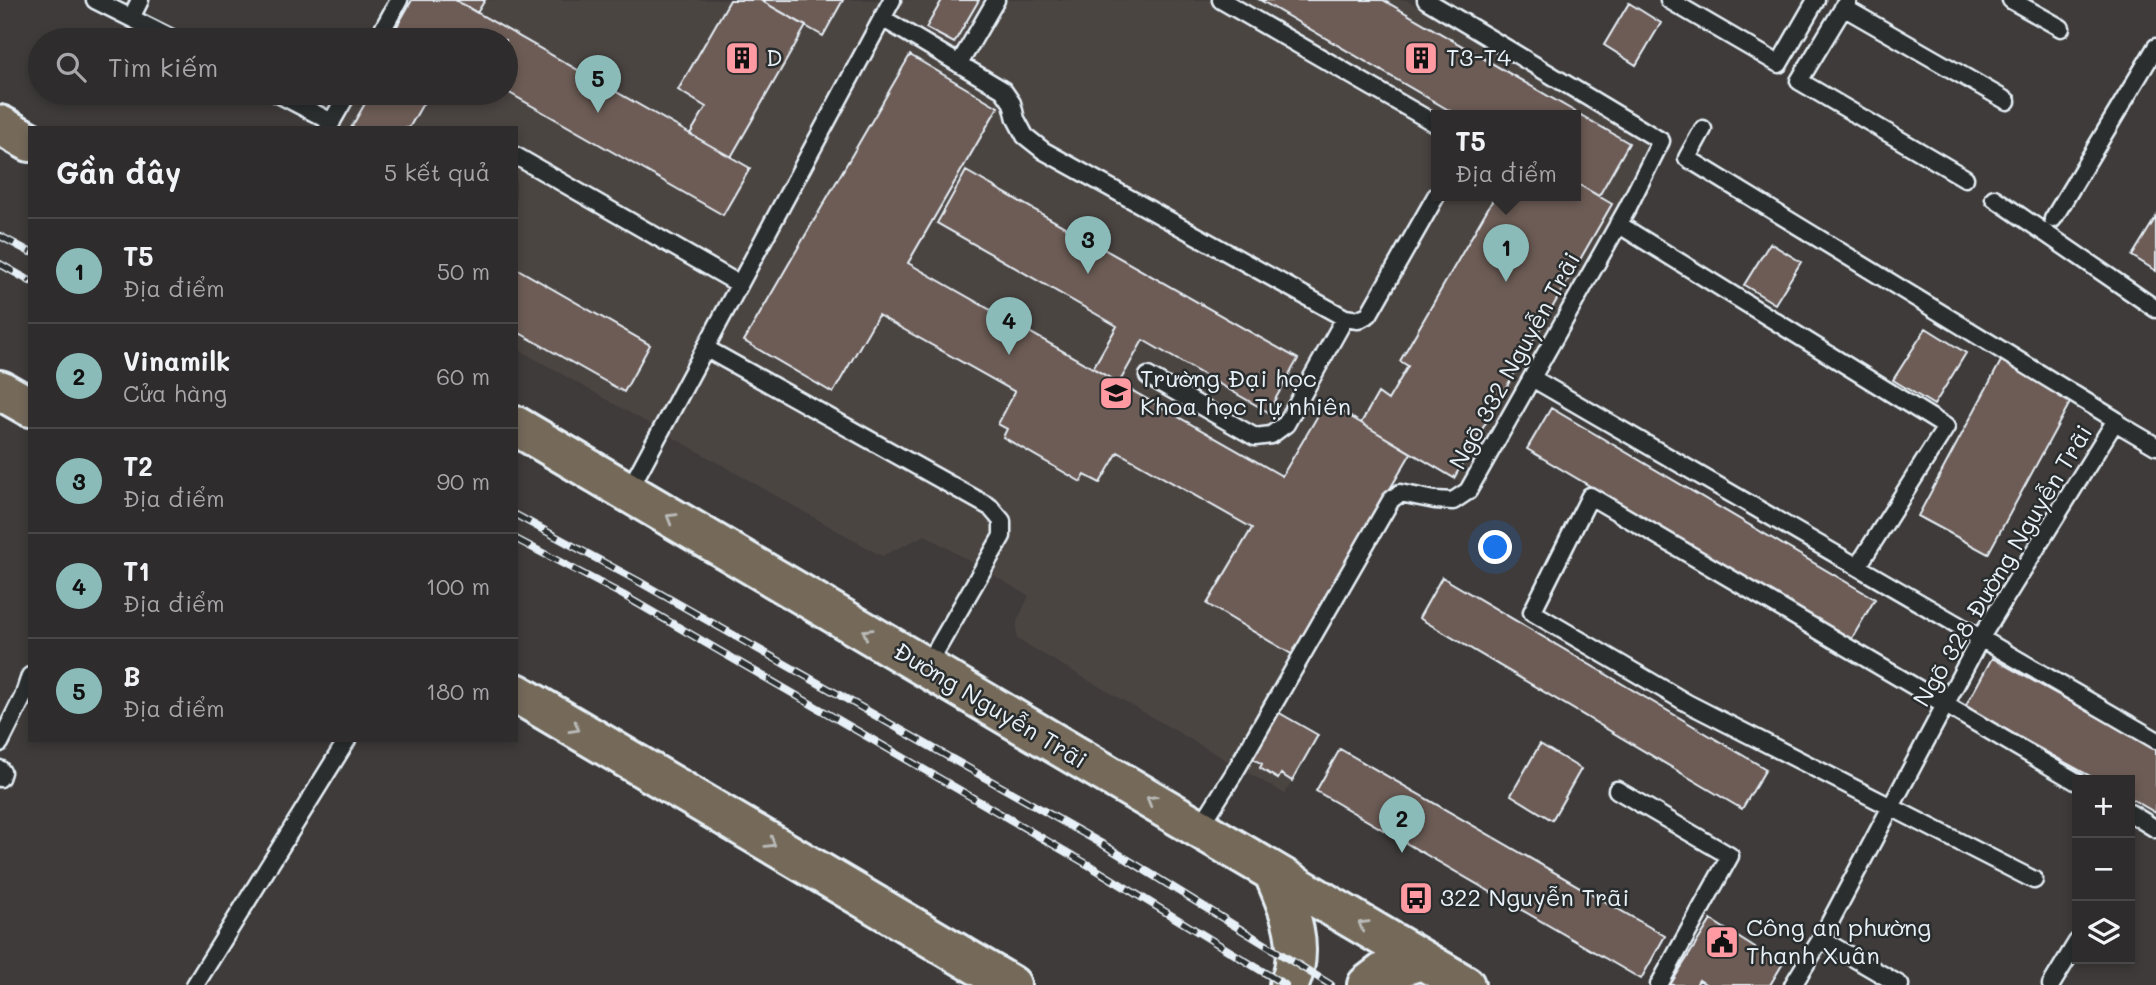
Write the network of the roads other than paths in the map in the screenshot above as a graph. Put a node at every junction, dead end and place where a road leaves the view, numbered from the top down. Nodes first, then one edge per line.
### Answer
1 (95, 0) edge
2 (140, 0) edge
3 (399, 0) edge
4 (892, 0) edge
5 (996, 0) edge
6 (1221, 0) edge
7 (1426, 0) edge
8 (1669, 0) edge
9 (1816, 0) edge
10 (2011, 0) edge
11 (1846, 4) edge
12 (131, 18) junction
13 (882, 19) junction
14 (151, 28) edge
15 (384, 28) edge
16 (2061, 28) dead end
17 (2156, 47) edge
18 (959, 64) junction
19 (2007, 101) dead end
20 (296, 105) edge
21 (341, 105) edge
22 (1431, 121) edge
23 (0, 125) edge
24 (330, 125) edge
25 (1703, 129) dead end
26 (0, 134) edge
27 (28, 143) edge
28 (28, 143) edge
29 (518, 157) edge
30 (1965, 178) dead end
31 (1994, 198) dead end
32 (1433, 201) edge
33 (2053, 219) dead end
34 (1619, 225) junction
35 (739, 284) junction
36 (2156, 309) edge
37 (1345, 318) junction
38 (705, 348) junction
39 (1148, 376) dead end
40 (1532, 378) junction
41 (0, 390) edge
42 (28, 406) edge
43 (2115, 422) junction
44 (518, 427) edge
45 (2156, 446) edge
46 (628, 492) junction
47 (1858, 566) junction
48 (1981, 637) junction
49 (926, 668) junction
50 (28, 682) edge
51 (518, 694) edge
52 (1945, 704) junction
53 (2156, 740) edge
54 (346, 742) edge
55 (0, 743) edge
56 (0, 769) edge
57 (0, 778) edge
58 (2072, 779) edge
59 (1617, 790) dead end
60 (1889, 808) junction
61 (2135, 816) edge
62 (1199, 829) junction
63 (2156, 829) edge
64 (1273, 872) junction
65 (2034, 880) dead end
66 (1821, 939) junction
67 (2072, 950) edge
68 (1422, 960) junction
69 (195, 985) edge
70 (1011, 985) edge
71 (1289, 985) edge
72 (1367, 985) edge
73 (1465, 985) edge
74 (1659, 985) edge
75 (1793, 985) edge
76 (1900, 985) edge
77 (2051, 985) edge

1 - 12 lane
2 - 12 lane
3 - 15 lane
4 - 13 lane
5 - 18 lane
6 - 22 lane
7 - 34 lane, Ngõ 332 Nguyễn Trãi
8 - 9 lane
10 - 16 lane
11 - 19 lane
11 - 30 lane
12 - 14 lane
13 - 18 lane
13 - 35 lane
17 - 33 lane
18 - 37 lane
20 - 24 lane
21 - 24 lane
23 - 27 main road
25 - 43 lane, Ngõ 328 Đường Nguyễn Trãi
26 - 28 main road
29 - 35 lane
31 - 36 lane
32 - 37 lane
34 - 40 lane, Ngõ 332 Nguyễn Trãi
34 - 47 lane
35 - 38 lane
37 - 39 lane
38 - 46 lane
38 - 49 lane
40 - 47 lane
40 - 62 lane, Ngõ 332 Nguyễn Trãi
41 - 42 main road
43 - 45 lane
43 - 48 lane, Ngõ 328 Đường Nguyễn Trãi
44 - 46 main road, Đường Nguyễn Trãi
49 -> 46 main road, Đường Nguyễn Trãi
47 - 48 lane
48 - 52 lane, Ngõ 328 Đường Nguyễn Trãi
48 - 53 lane
62 -> 49 main road, Đường Nguyễn Trãi
50 - 55 lane
51 -> 70 main road
52 - 58 lane
52 - 60 lane, Ngõ 328 Đường Nguyễn Trãi
52 - 60 lane
54 - 69 lane
56 - 57 lane
59 - 74 lane
60 - 65 lane
60 - 66 lane, Ngõ 328 Đường Nguyễn Trãi
61 - 63 lane
62 - 64 main road, Đường Nguyễn Trãi
68 -> 64 main road, Đường Nguyễn Trãi
64 - 71 main road
66 - 75 lane, Ngõ 328 Đường Nguyễn Trãi
66 - 76 lane
67 - 77 lane
68 - 72 main road
68 - 73 main road, Đường Nguyễn Trãi

